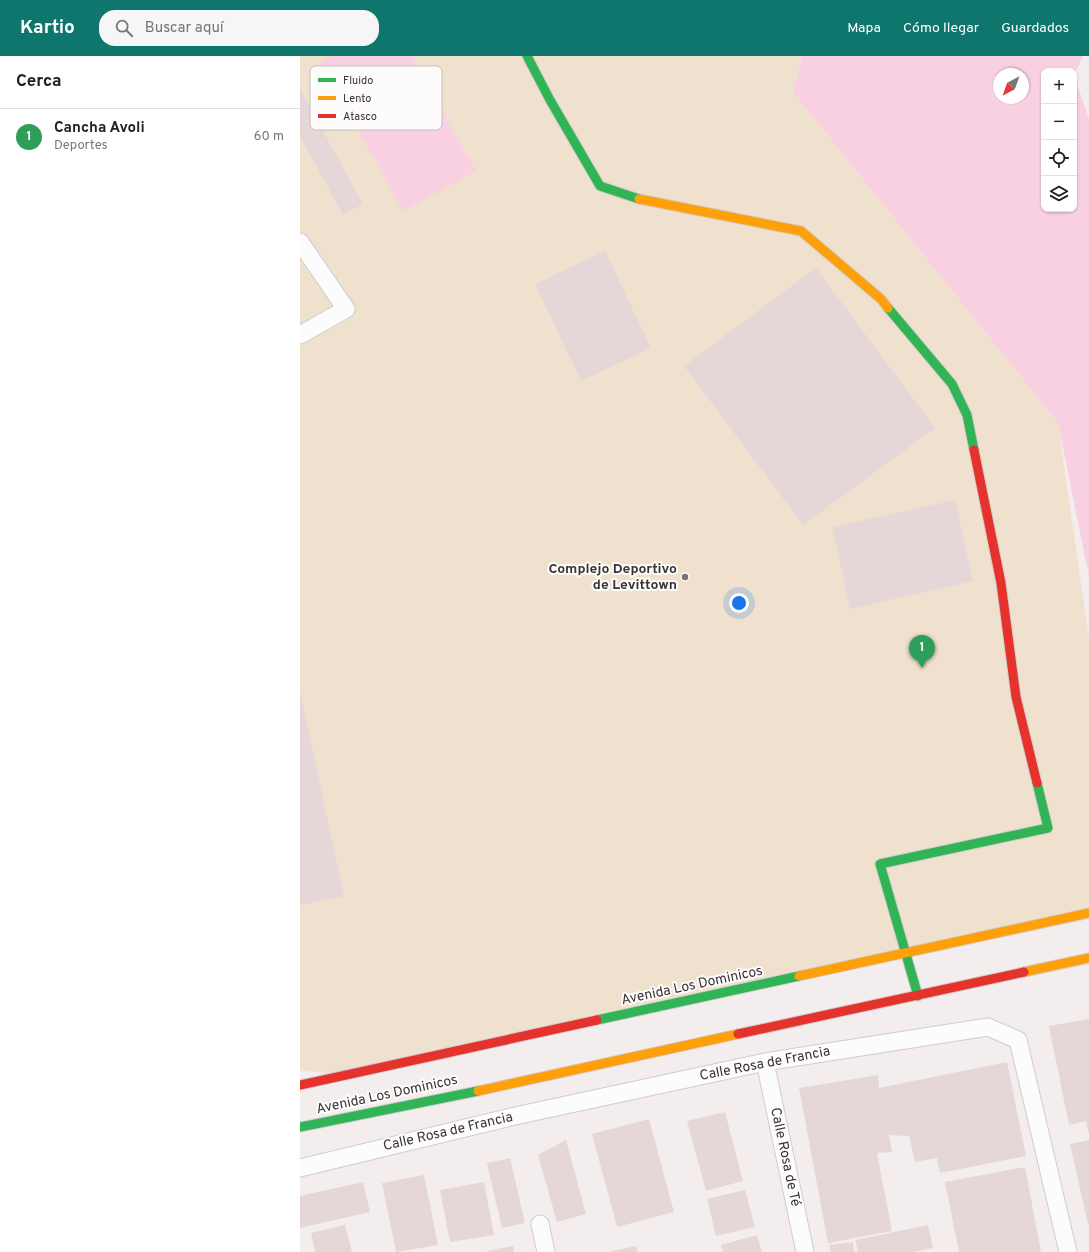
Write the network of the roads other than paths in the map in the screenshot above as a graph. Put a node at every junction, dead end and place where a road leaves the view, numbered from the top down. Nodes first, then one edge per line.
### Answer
1 (527, 56) edge
2 (300, 242) edge
3 (300, 335) edge
4 (1089, 913) edge
5 (905, 954) junction
6 (1089, 958) edge
7 (918, 996) junction
8 (765, 1062) junction
9 (300, 1085) edge
10 (300, 1127) edge
11 (300, 1168) edge
12 (540, 1224) dead end
13 (546, 1252) edge
14 (805, 1252) edge
15 (1068, 1252) edge

1 - 5 street
2 - 3 street
4 - 5 street, Avenida Los Dominicos
5 - 7 street
5 - 9 street, Avenida Los Dominicos
6 - 7 street, Avenida Los Dominicos
7 - 10 street, Avenida Los Dominicos
8 - 11 street, Calle Rosa de Francia
8 - 14 street, Calle Rosa de Té
8 - 15 street, Calle Rosa de Francia
12 - 13 street

